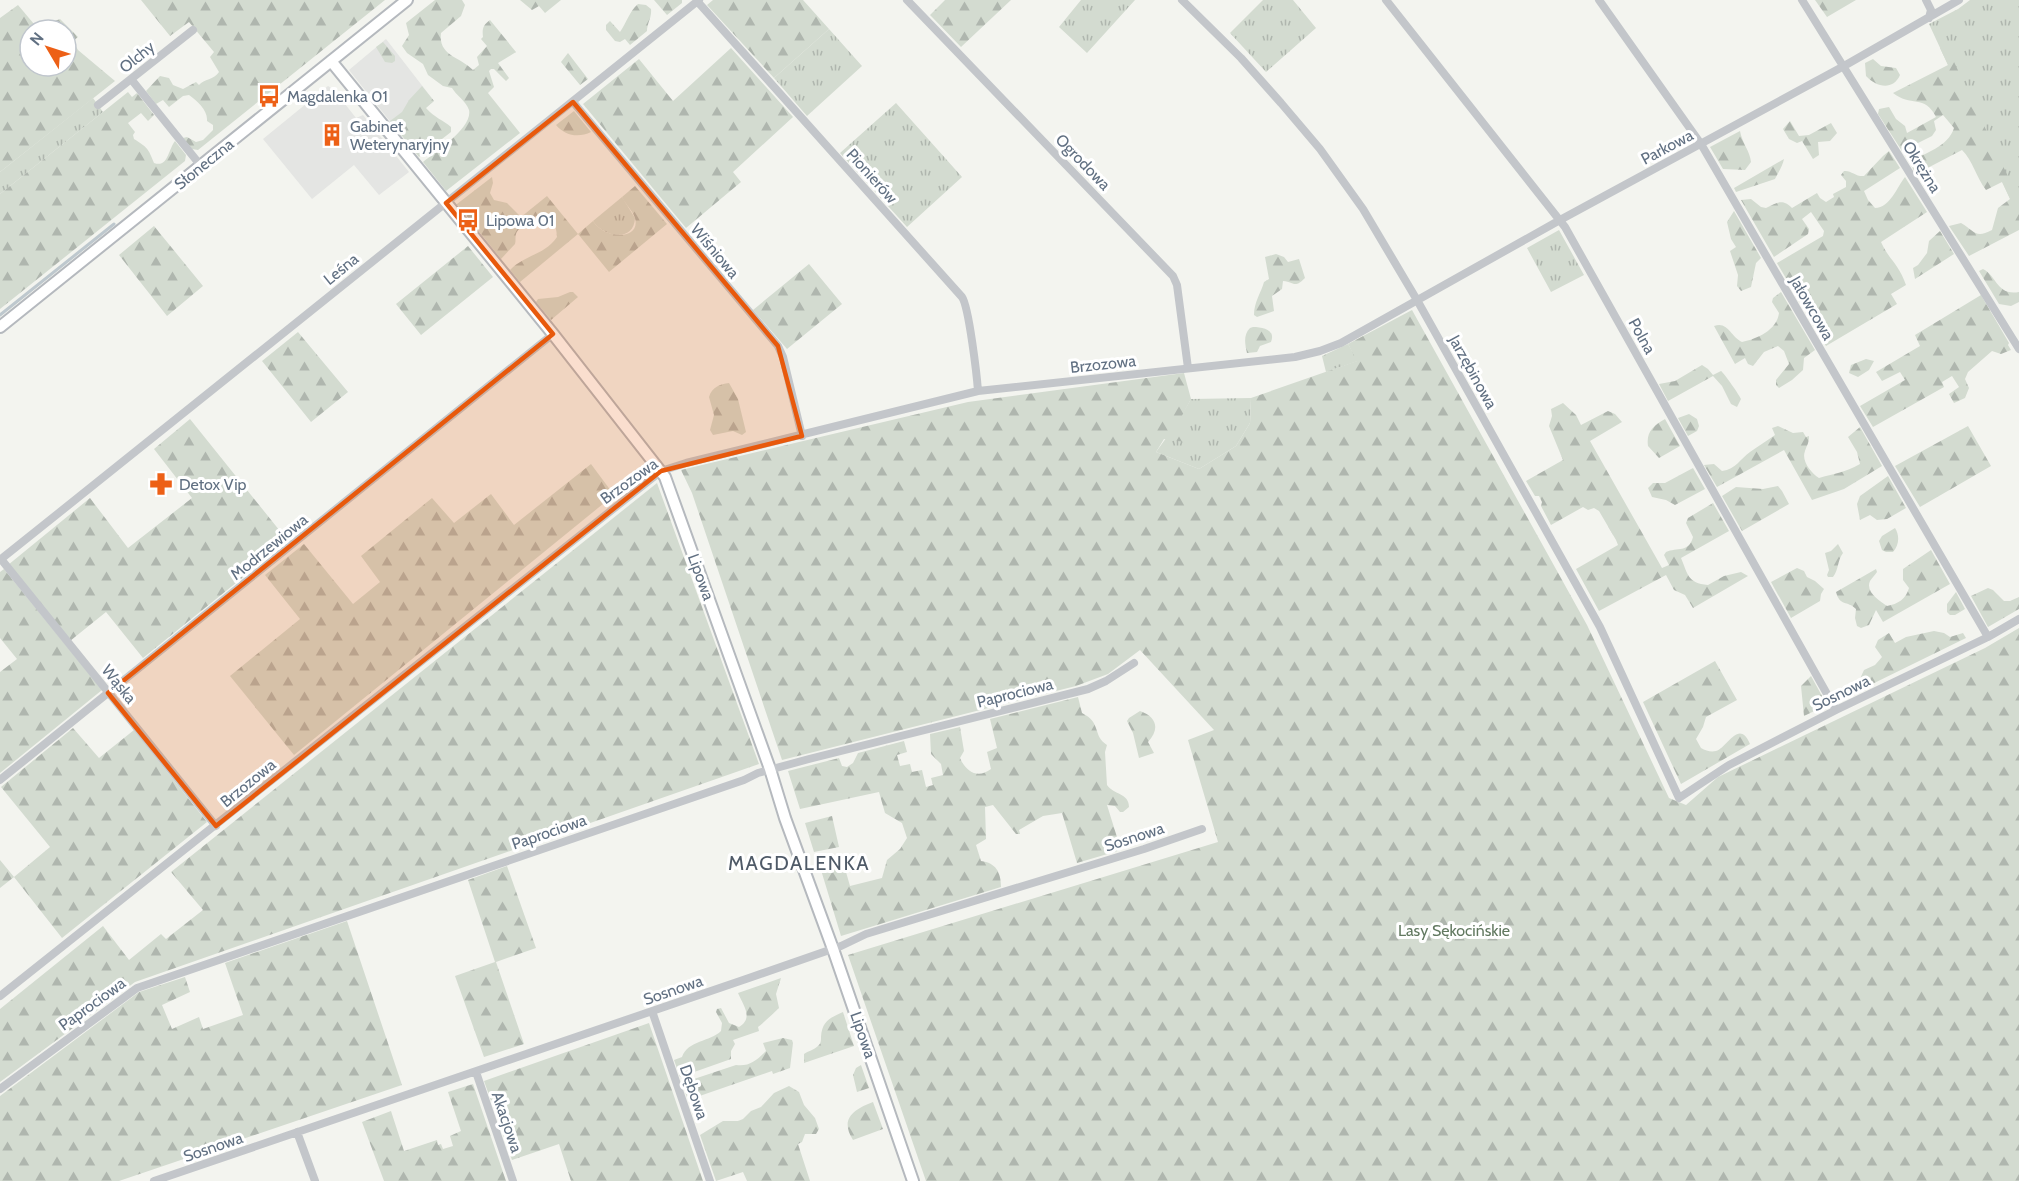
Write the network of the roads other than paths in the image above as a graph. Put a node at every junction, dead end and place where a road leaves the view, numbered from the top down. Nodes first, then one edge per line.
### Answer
1 (407, 0) edge
2 (908, 0) edge
3 (1182, 0) edge
4 (1386, 0) edge
5 (1599, 0) edge
6 (1802, 0) edge
7 (1926, 0) edge
8 (1959, 0) edge
9 (698, 1) edge
10 (1929, 18) junction
11 (193, 30) dead end
12 (332, 60) junction
13 (1844, 66) junction
14 (131, 79) junction
15 (573, 102) junction
16 (98, 105) dead end
17 (1701, 144) junction
18 (201, 166) junction
19 (446, 203) junction
20 (1560, 220) junction
21 (1418, 300) junction
22 (0, 327) edge
23 (553, 334) junction
24 (2019, 349) edge
25 (1188, 368) junction
26 (978, 392) junction
27 (802, 436) junction
28 (661, 471) junction
29 (0, 560) edge
30 (2019, 619) edge
31 (1988, 637) junction
32 (1134, 663) dead end
33 (108, 693) junction
34 (1836, 710) junction
35 (770, 770) junction
36 (0, 780) edge
37 (1679, 798) joint
38 (216, 826) junction
39 (1202, 829) dead end
40 (833, 949) junction
41 (0, 996) edge
42 (652, 1011) junction
43 (476, 1072) junction
44 (0, 1089) edge
45 (297, 1132) junction
46 (154, 1181) edge
47 (315, 1181) edge
48 (513, 1181) edge
49 (710, 1181) edge
50 (913, 1181) edge

1 - 12 street, Słoneczna
2 - 25 street, Ogrodowa
3 - 21 street, Jarzębinowa
4 - 20 street, Polna
5 - 17 street, Jałowcowa
6 - 13 street, Okrężna
7 - 10 street
8 - 10 street, Parkowa
9 - 15 street, Leśna
9 - 26 street, Pionierów
10 - 13 street, Parkowa
11 - 14 street, Olchy
12 - 18 street, Słoneczna
12 - 19 street, Lipowa
13 - 17 street, Parkowa
13 - 24 street, Okrężna
14 - 16 street, Olchy
14 - 18 street
15 - 19 street, Leśna
15 - 27 street, Wiśniowa
17 - 20 street, Parkowa
17 - 31 street, Jałowcowa
18 - 22 street, Słoneczna
19 - 23 street, Lipowa
19 - 29 street, Leśna
20 - 21 street, Parkowa
20 - 34 street, Polna
21 - 25 street, Brzozowa
21 - 37 street, Jarzębinowa
23 - 28 street, Lipowa
23 - 33 street, Modrzewiowa
25 - 26 street, Brzozowa
26 - 27 street, Brzozowa
27 - 28 street, Brzozowa
28 - 35 street, Lipowa
28 - 38 street, Brzozowa
29 - 33 street, Wąska
30 - 31 street, Sosnowa
31 - 34 street, Sosnowa
32 - 35 street, Paprociowa
33 - 36 street, Modrzewiowa
33 - 38 street, Wąska
34 - 37 street, Sosnowa
35 - 40 street, Lipowa
35 - 44 street, Paprociowa
38 - 41 street, Brzozowa
39 - 40 street, Sosnowa
40 - 42 street, Sosnowa
40 - 50 street, Lipowa
42 - 43 street, Sosnowa
42 - 49 street, Dębowa
43 - 45 street, Sosnowa
43 - 48 street, Akacjowa
45 - 46 street, Sosnowa
45 - 47 street

